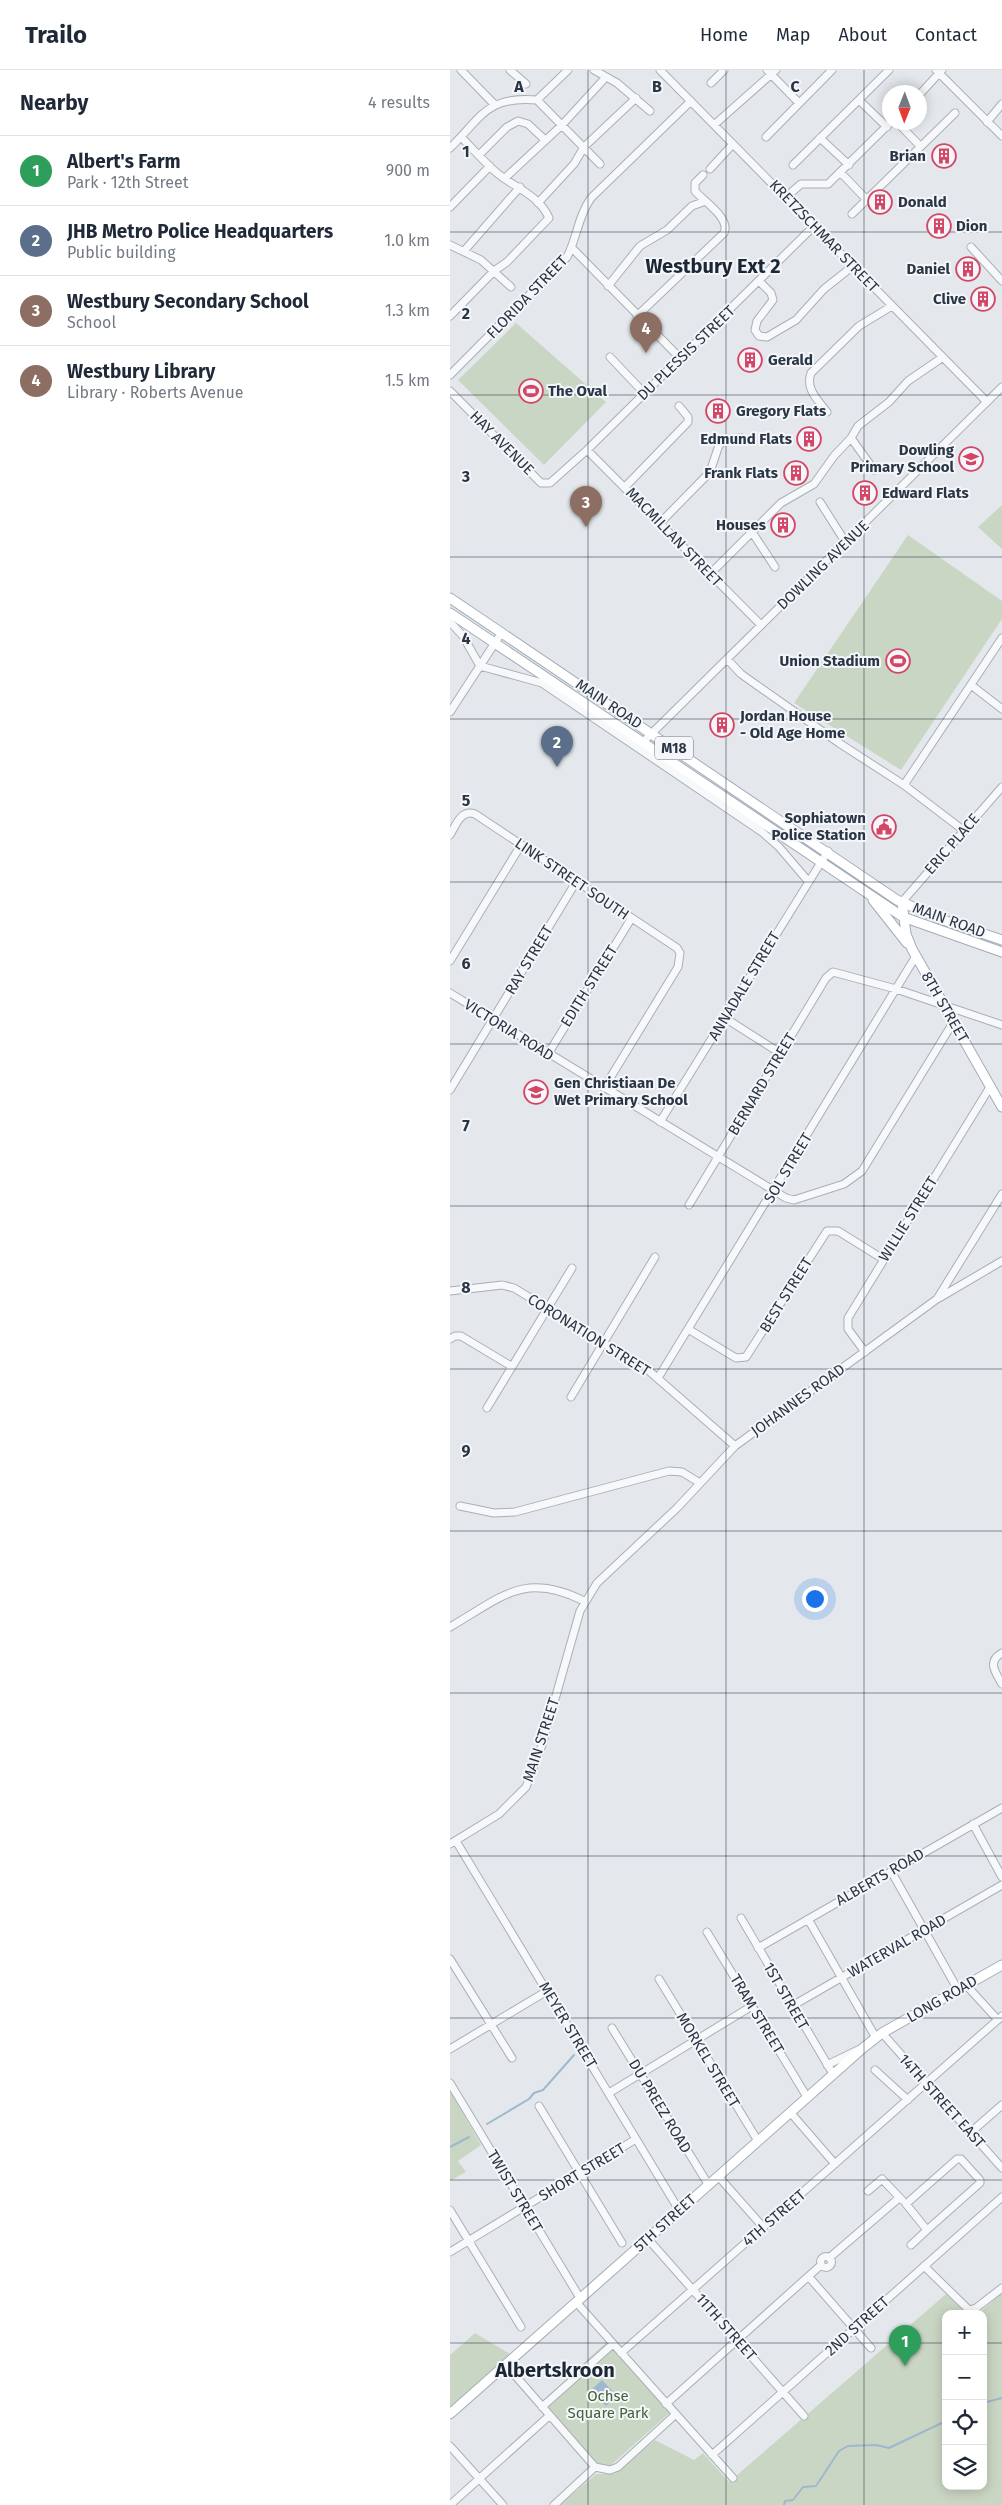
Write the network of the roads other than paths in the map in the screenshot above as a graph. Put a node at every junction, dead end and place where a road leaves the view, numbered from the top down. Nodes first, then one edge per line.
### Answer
1 (461, 70) edge
2 (511, 70) edge
3 (568, 70) edge
4 (594, 70) edge
5 (660, 70) edge
6 (724, 70) edge
7 (832, 70) edge
8 (889, 70) edge
9 (939, 71) edge
10 (772, 72) edge
11 (606, 77) junction
12 (711, 83) dead end
13 (526, 84) dead end
14 (927, 86) edge
15 (636, 98) junction
16 (537, 100) junction
17 (860, 100) junction
18 (691, 101) junction
19 (799, 103) junction
20 (494, 104) junction
21 (1002, 104) edge
22 (650, 111) dead end
23 (955, 113) dead end
24 (882, 119) edge
25 (988, 122) junction
26 (562, 125) junction
27 (714, 125) junction
28 (884, 130) edge
29 (905, 130) edge
30 (1002, 136) edge
31 (461, 137) junction
32 (766, 137) dead end
33 (820, 138) junction
34 (544, 139) junction
35 (733, 144) junction
36 (920, 146) junction
37 (584, 147) junction
38 (450, 148) edge
39 (479, 155) junction
40 (600, 164) dead end
41 (849, 164) junction
42 (792, 165) dead end
43 (490, 166) junction
44 (710, 168) dead end
45 (841, 173) junction
46 (703, 175) dead end
47 (505, 178) junction
48 (520, 187) junction
49 (786, 198) junction
50 (867, 200) junction
51 (538, 202) junction
52 (704, 202) junction
53 (450, 207) edge
54 (852, 214) dead end
55 (814, 227) junction
56 (972, 247) dead end
57 (451, 248) edge
58 (572, 248) junction
59 (464, 251) junction
60 (853, 266) junction
61 (494, 271) junction
62 (760, 281) junction
63 (1002, 281) edge
64 (608, 286) junction
65 (511, 287) dead end
66 (892, 306) junction
67 (450, 316) edge
68 (637, 316) junction
69 (610, 357) dead end
70 (943, 357) junction
71 (680, 358) junction
72 (450, 375) edge
73 (1002, 387) edge
74 (450, 391) edge
75 (644, 393) junction
76 (987, 402) junction
77 (679, 406) dead end
78 (827, 412) dead end
79 (742, 438) dead end
80 (851, 438) junction
81 (587, 450) junction
82 (874, 470) dead end
83 (557, 479) joint
84 (625, 487) junction
85 (820, 502) dead end
86 (660, 523) junction
87 (752, 532) junction
88 (846, 543) junction
89 (775, 567) dead end
90 (710, 574) junction
91 (450, 598) edge
92 (450, 613) edge
93 (450, 622) edge
94 (761, 625) junction
95 (502, 632) junction
96 (1002, 638) edge
97 (495, 643) junction
98 (727, 659) junction
99 (480, 666) junction
100 (971, 685) junction
101 (1002, 709) edge
102 (450, 712) edge
103 (652, 733) junction
104 (643, 742) junction
105 (904, 785) junction
106 (1002, 787) edge
107 (963, 830) junction
108 (450, 835) edge
109 (521, 845) junction
110 (828, 851) junction
111 (821, 861) junction
112 (808, 881) junction
113 (576, 882) junction
114 (869, 894) junction
115 (902, 902) junction
116 (903, 918) junction
117 (631, 919) junction
118 (924, 926) junction
119 (1002, 940) edge
120 (912, 949) junction
121 (1002, 952) edge
122 (450, 961) edge
123 (896, 989) junction
124 (450, 994) edge
125 (945, 1006) junction
126 (724, 1018) junction
127 (493, 1020) junction
128 (954, 1021) junction
129 (1002, 1025) edge
130 (780, 1053) junction
131 (548, 1054) junction
132 (990, 1086) junction
133 (604, 1088) junction
134 (450, 1090) edge
135 (1002, 1106) edge
136 (660, 1122) junction
137 (718, 1156) junction
138 (774, 1190) junction
139 (1002, 1194) edge
140 (689, 1205) dead end
141 (655, 1257) dead end
142 (883, 1259) junction
143 (1002, 1261) edge
144 (572, 1268) dead end
145 (450, 1291) edge
146 (937, 1299) junction
147 (547, 1308) junction
148 (688, 1329) junction
149 (450, 1340) edge
150 (603, 1342) junction
151 (865, 1352) junction
152 (511, 1366) junction
153 (658, 1378) junction
154 (571, 1397) dead end
155 (486, 1408) dead end
156 (735, 1446) junction
157 (700, 1483) junction
158 (460, 1506) dead end
159 (584, 1601) junction
160 (450, 1627) edge
161 (1000, 1654) edge
162 (1002, 1684) edge
163 (1002, 1808) edge
164 (973, 1824) junction
165 (453, 1843) edge
166 (891, 1871) junction
167 (1002, 1877) edge
168 (1002, 1885) edge
169 (741, 1918) dead end
170 (808, 1919) junction
171 (924, 1930) junction
172 (707, 1932) dead end
173 (758, 1948) junction
174 (450, 1959) edge
175 (1002, 1965) edge
176 (842, 1978) junction
177 (659, 1979) dead end
178 (966, 1985) junction
179 (958, 1990) junction
180 (547, 1991) junction
181 (752, 2006) junction
182 (792, 2006) junction
183 (1000, 2018) edge
184 (490, 2026) junction
185 (612, 2028) dead end
186 (879, 2036) junction
187 (697, 2040) junction
188 (863, 2048) junction
189 (450, 2049) edge
190 (512, 2058) dead end
191 (827, 2065) junction
192 (875, 2070) dead end
193 (641, 2073) junction
194 (832, 2074) junction
195 (450, 2083) edge
196 (927, 2083) junction
197 (609, 2093) junction
198 (808, 2097) junction
199 (908, 2100) junction
200 (1002, 2105) edge
201 (539, 2106) dead end
202 (790, 2112) junction
203 (970, 2133) junction
204 (636, 2139) junction
205 (758, 2141) junction
206 (835, 2164) junction
207 (1002, 2168) edge
208 (581, 2173) junction
209 (718, 2176) junction
210 (708, 2184) junction
211 (868, 2191) dead end
212 (1002, 2197) edge
213 (899, 2198) junction
214 (906, 2204) junction
215 (525, 2207) junction
216 (450, 2210) edge
217 (679, 2210) junction
218 (764, 2227) junction
219 (927, 2230) junction
220 (648, 2239) junction
221 (469, 2241) junction
222 (622, 2243) dead end
223 (911, 2245) dead end
224 (450, 2252) edge
225 (924, 2266) junction
226 (809, 2277) junction
227 (1002, 2288) edge
228 (693, 2289) junction
229 (578, 2300) junction
230 (521, 2327) dead end
231 (854, 2328) junction
232 (738, 2340) junction
233 (613, 2344) junction
234 (871, 2348) dead end
235 (621, 2353) junction
236 (506, 2365) junction
237 (784, 2392) junction
238 (666, 2404) junction
239 (542, 2407) junction
240 (450, 2414) edge
241 (676, 2414) junction
242 (549, 2416) junction
243 (804, 2416) dead end
244 (450, 2446) edge
245 (712, 2455) junction
246 (595, 2467) junction
247 (733, 2478) dead end
248 (480, 2479) junction
249 (450, 2505) edge
250 (503, 2505) edge
251 (554, 2505) edge

1 - 20 street
2 - 13 street
3 - 16 street
4 - 11 street
5 - 18 street, KRETZSCHMAR STREET
6 - 12 street
7 - 19 street
8 - 17 street
9 - 14 street
9 - 25 street
10 - 19 street
10 - 27 street
11 - 15 street
11 - 26 street
15 - 22 street
15 - 37 street
16 - 20 street
16 - 26 street
17 - 24 street
17 - 33 street
18 - 27 street, KRETZSCHMAR STREET
18 - 58 street, FLORIDA STREET
19 - 32 street
20 - 31 street
21 - 25 street
23 - 36 street
25 - 30 street
26 - 34 street
26 - 37 street
27 - 35 street, KRETZSCHMAR STREET
28 - 41 street
29 - 36 street
31 - 38 street
31 - 39 street
33 - 41 street
33 - 42 street
34 - 39 street
34 - 47 street
35 - 44 street
35 - 49 street, KRETZSCHMAR STREET
36 - 50 street
37 - 40 street
37 - 51 street
39 - 43 street
41 - 45 street
43 - 47 street
43 - 53 street
45 - 49 street
45 - 50 street
46 - 52 street
47 - 48 street
48 - 51 street
48 - 59 street
49 - 55 street, KRETZSCHMAR STREET
50 - 54 street
51 - 61 street
52 - 64 street
52 - 68 street
55 - 60 street, KRETZSCHMAR STREET
55 - 62 street, DU PLESSIS STREET
56 - 63 street
57 - 59 street
58 - 64 street
58 - 72 street, FLORIDA STREET
59 - 61 street
60 - 62 street
60 - 66 street, KRETZSCHMAR STREET
61 - 65 street
61 - 67 street
62 - 71 street, DU PLESSIS STREET
64 - 68 street
66 - 70 street, KRETZSCHMAR STREET
66 - 78 street
68 - 71 street
69 - 75 street
70 - 76 street, KRETZSCHMAR STREET
70 - 80 street
71 - 75 street, DU PLESSIS STREET
73 - 76 street, DOWLING AVENUE
74 - 83 street, HAY AVENUE
75 - 81 street, DU PLESSIS STREET
76 - 88 street, DOWLING AVENUE
77 - 84 street
79 - 86 street
80 - 82 street
80 - 87 street
81 - 83 street, DU PLESSIS STREET
81 - 84 street, MACMILLAN STREET
84 - 86 street, MACMILLAN STREET
85 - 88 street
86 - 90 street, MACMILLAN STREET
87 - 89 street
87 - 90 street
88 - 94 street, DOWLING AVENUE
90 - 94 street, MACMILLAN STREET
91 - 95 main road, MAIN ROAD / M18
92 - 97 main road, MAIN ROAD / M18
93 - 99 street
94 - 98 street, DOWLING AVENUE
95 - 97 street
95 - 103 main road, MAIN ROAD / M18
96 - 100 street
97 - 99 street
97 - 104 main road, MAIN ROAD / M18
98 - 103 street, DOWLING AVENUE
98 - 105 street
99 - 102 street
99 - 112 street, MAIN ROAD
100 - 101 street
100 - 105 street
103 - 104 street, DOWLING AVENUE
103 - 110 main road, MAIN ROAD / M18
104 - 111 main road, MAIN ROAD / M18
105 - 107 street
106 - 107 street, ERIC PLACE
107 - 115 street, ERIC PLACE
108 - 109 street, LINK STREET SOUTH
109 - 113 street, LINK STREET SOUTH
109 - 122 street
110 - 111 street, ANNADALE STREET
110 - 115 main road, MAIN ROAD / M18
111 - 112 street, ANNADALE STREET
111 - 114 main road, MAIN ROAD / M18
112 - 126 street, ANNADALE STREET
113 - 117 street, LINK STREET SOUTH
113 - 127 street, RAY STREET
114 - 116 main road, MAIN ROAD / M18
114 - 120 main road
115 - 116 main road, 8TH STREET
115 - 119 main road, MAIN ROAD / M18
116 - 118 main road, MAIN ROAD / M18
116 - 120 main road, 8TH STREET
117 - 131 street, EDITH STREET
117 - 133 street, LINK STREET SOUTH
118 - 120 main road
118 - 121 main road, MAIN ROAD / M18
120 - 123 street, SOL STREET
120 - 125 main road, 8TH STREET
123 - 125 street
123 - 130 street, BERNARD STREET
123 - 138 street, SOL STREET
124 - 127 street, VICTORIA ROAD
125 - 128 main road, 8TH STREET
125 - 129 street
126 - 130 street
126 - 136 street, ANNADALE STREET
127 - 131 street, VICTORIA ROAD
127 - 134 street, RAY STREET
128 - 132 main road, 8TH STREET
128 - 138 street
130 - 137 street, BERNARD STREET
131 - 133 street, VICTORIA ROAD
132 - 135 main road, 8TH STREET
132 - 142 street, WILLIE STREET
133 - 136 street, VICTORIA ROAD
136 - 137 street, VICTORIA ROAD
137 - 138 street, VICTORIA ROAD
137 - 140 street, BERNARD STREET
138 - 148 street, SOL STREET
139 - 146 street, JOHANNES ROAD
141 - 150 street
142 - 148 street, BEST STREET
142 - 151 street, WILLIE STREET
143 - 146 street
144 - 147 street
145 - 147 street, CORONATION STREET
146 - 151 street, JOHANNES ROAD
147 - 150 street, CORONATION STREET
147 - 152 street
148 - 153 street, SOL STREET
149 - 152 street
150 - 153 street, CORONATION STREET
150 - 154 street
151 - 156 street, JOHANNES ROAD
152 - 155 street
153 - 156 street, CORONATION STREET
156 - 157 street, JOHANNES ROAD
157 - 158 street
157 - 159 street, JOHANNES ROAD
159 - 160 street
159 - 165 street, MAIN STREET
161 - 162 street
163 - 164 street, ALBERTS ROAD
164 - 166 street, ALBERTS ROAD
164 - 167 street
165 - 180 street, MEYER STREET
166 - 170 street, ALBERTS ROAD
166 - 171 street
168 - 171 street, WATERVAL ROAD
169 - 173 street, 1ST STREET
170 - 173 street, ALBERTS ROAD
170 - 176 street
171 - 176 street, WATERVAL ROAD
171 - 179 street
172 - 181 street, TRAM STREET
173 - 182 street, 1ST STREET
174 - 184 street
175 - 178 main road, LONG ROAD
176 - 182 street, WATERVAL ROAD
176 - 186 street
177 - 187 street, MORKEL STREET
178 - 179 main road, LONG ROAD
178 - 183 street
179 - 186 main road, LONG ROAD
180 - 184 street
180 - 197 street, MEYER STREET
181 - 187 street
181 - 198 street, TRAM STREET
182 - 191 street, 1ST STREET
183 - 196 street
184 - 189 street
184 - 190 street
185 - 193 street, DU PREEZ ROAD
186 - 188 main road, 5TH STREET
186 - 196 street, 14TH STREET EAST
187 - 193 street
187 - 205 street, MORKEL STREET
188 - 191 street
188 - 194 main road, 5TH STREET
191 - 194 street, 1ST STREET
192 - 199 street
193 - 197 street
193 - 210 street, DU PREEZ ROAD
194 - 198 main road, 5TH STREET
195 - 215 street, TWIST STREET
196 - 199 street, 4TH STREET
196 - 203 street, 14TH STREET EAST
197 - 204 street, MEYER STREET
198 - 202 main road, 5TH STREET
199 - 206 street, 4TH STREET
200 - 203 street
201 - 208 street
202 - 205 main road, 5TH STREET
202 - 206 street
203 - 207 street, 14TH STREET EAST
204 - 208 street, SHORT STREET
204 - 217 street, MEYER STREET
205 - 209 main road, 5TH STREET
206 - 218 street, 4TH STREET
208 - 215 street, SHORT STREET
208 - 222 street
209 - 210 main road, 5TH STREET
209 - 218 street
210 - 217 main road, 5TH STREET
211 - 213 street
212 - 225 street, 2ND STREET
213 - 214 street
213 - 226 street
214 - 219 street
214 - 219 street
215 - 221 street, SHORT STREET
215 - 229 street, TWIST STREET
216 - 221 street
217 - 220 main road, 5TH STREET
218 - 228 street, 4TH STREET
219 - 223 street
220 - 228 street, 11TH STREET
220 - 229 main road, 5TH STREET
221 - 224 street, SHORT STREET
221 - 230 street
225 - 227 street
225 - 231 street, 2ND STREET
226 - 231 street
226 - 232 street
228 - 232 street, 11TH STREET
228 - 235 street, 4TH STREET
229 - 233 street, TWIST STREET
229 - 236 main road, 5TH STREET
231 - 234 street
231 - 237 street, 2ND STREET
232 - 237 street, 11TH STREET
232 - 238 street
233 - 235 street, TWIST STREET
233 - 239 street
235 - 238 street, TWIST STREET
236 - 239 street
236 - 240 main road, 5TH STREET
237 - 243 street, 11TH STREET
237 - 245 street, 2ND STREET
238 - 241 street, TWIST STREET
239 - 242 street
241 - 245 street, TWIST STREET
241 - 246 street
242 - 246 street
242 - 248 street
244 - 248 street
245 - 247 street, TWIST STREET
246 - 251 street
248 - 249 street
248 - 250 street

